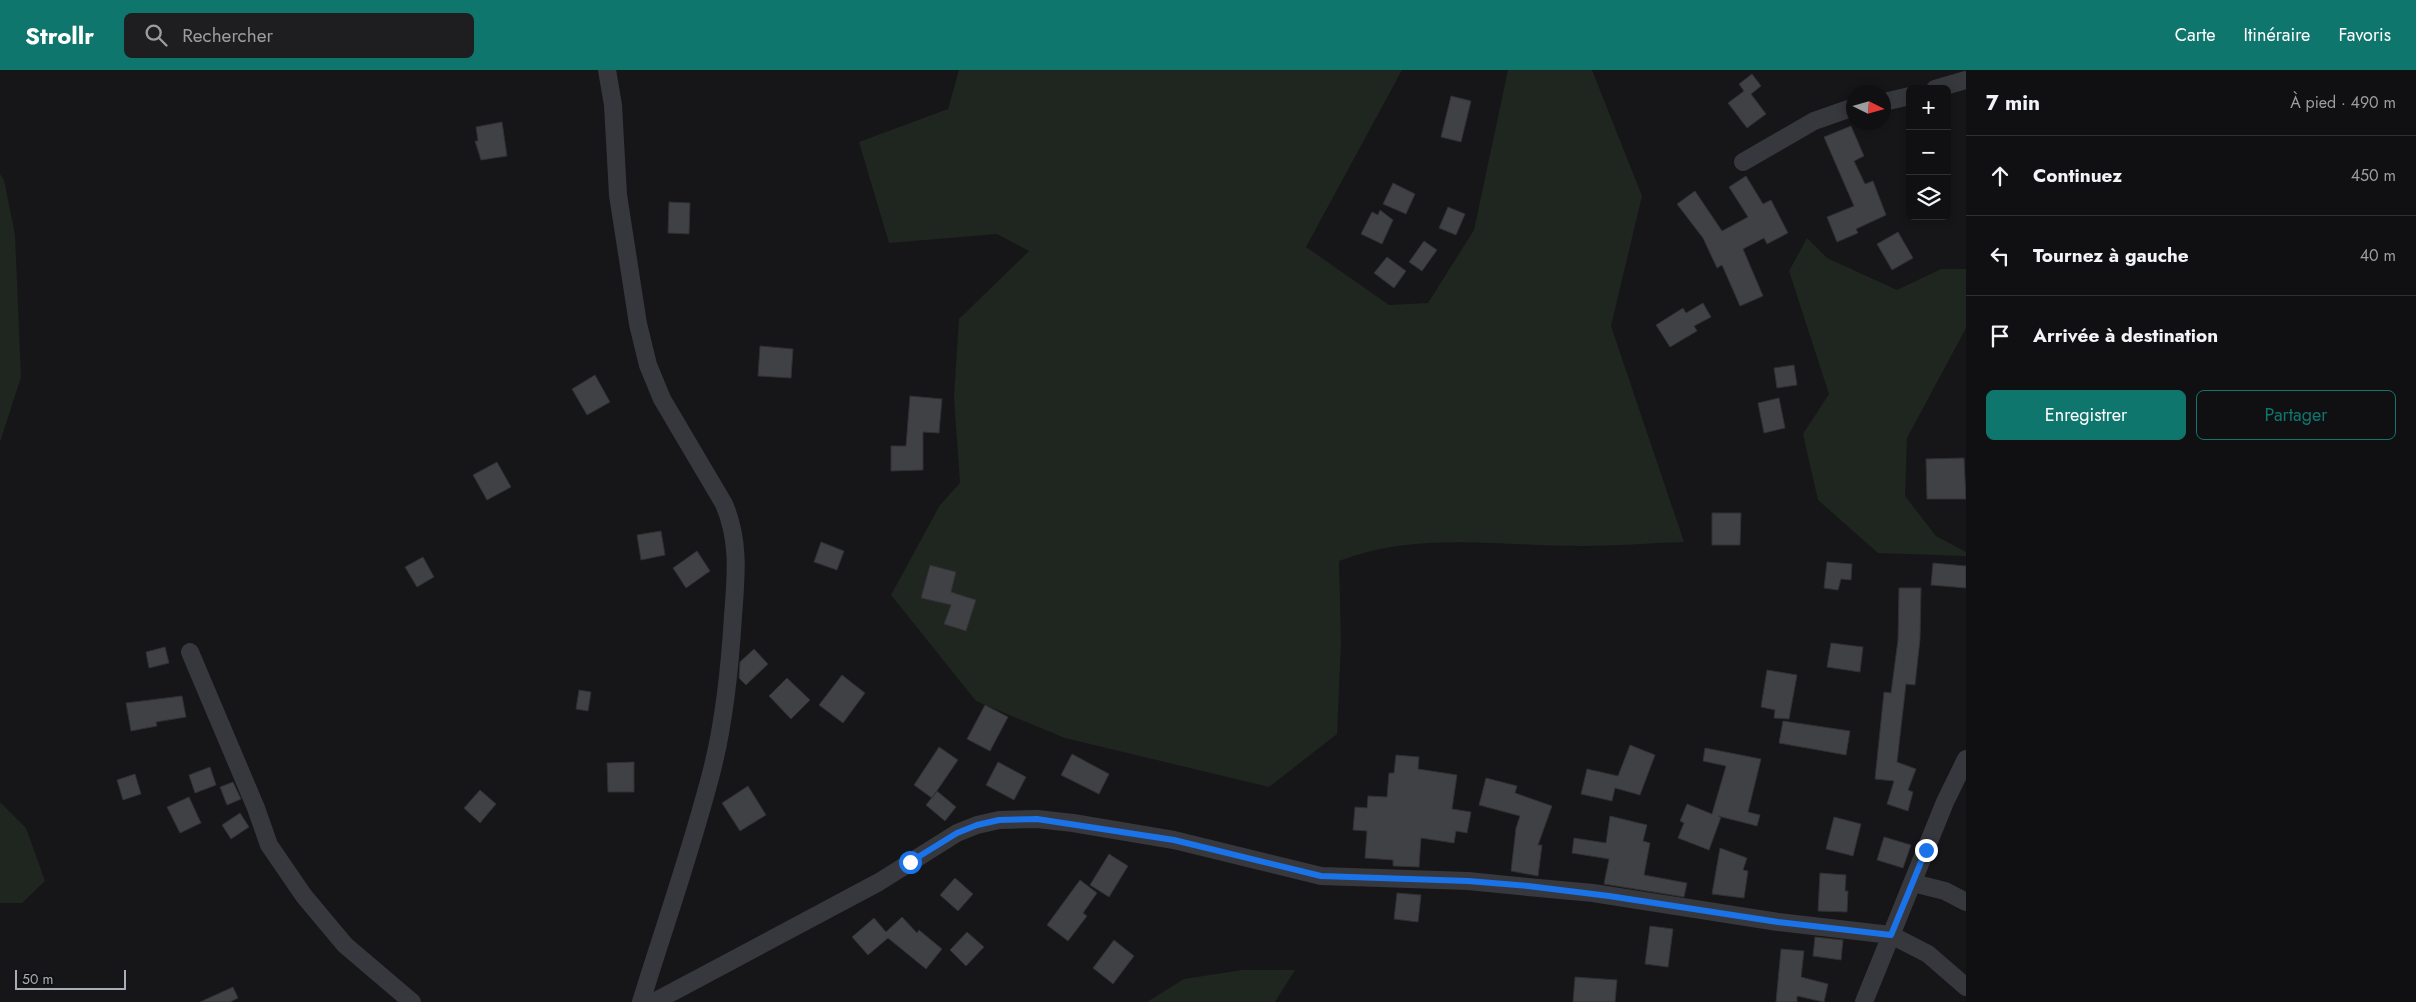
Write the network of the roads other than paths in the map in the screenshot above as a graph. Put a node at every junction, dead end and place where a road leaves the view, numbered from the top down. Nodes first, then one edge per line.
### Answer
1 (607, 70) edge
2 (1966, 80) edge
3 (1948, 85) edge
4 (1906, 97) edge
5 (1891, 100) edge
6 (1846, 110) edge
7 (1743, 162) dead end
8 (190, 652) dead end
9 (1966, 759) edge
10 (1913, 883) junction
11 (1966, 902) edge
12 (1891, 935) junction
13 (1966, 987) edge
14 (412, 1002) edge
15 (641, 1002) edge
16 (654, 1002) edge
17 (1864, 1002) edge

1 - 15 street
2 - 3 street
4 - 5 street
6 - 7 street
8 - 14 street
9 - 10 street
10 - 11 street
10 - 12 street
12 - 13 street
12 - 16 street
12 - 17 street

